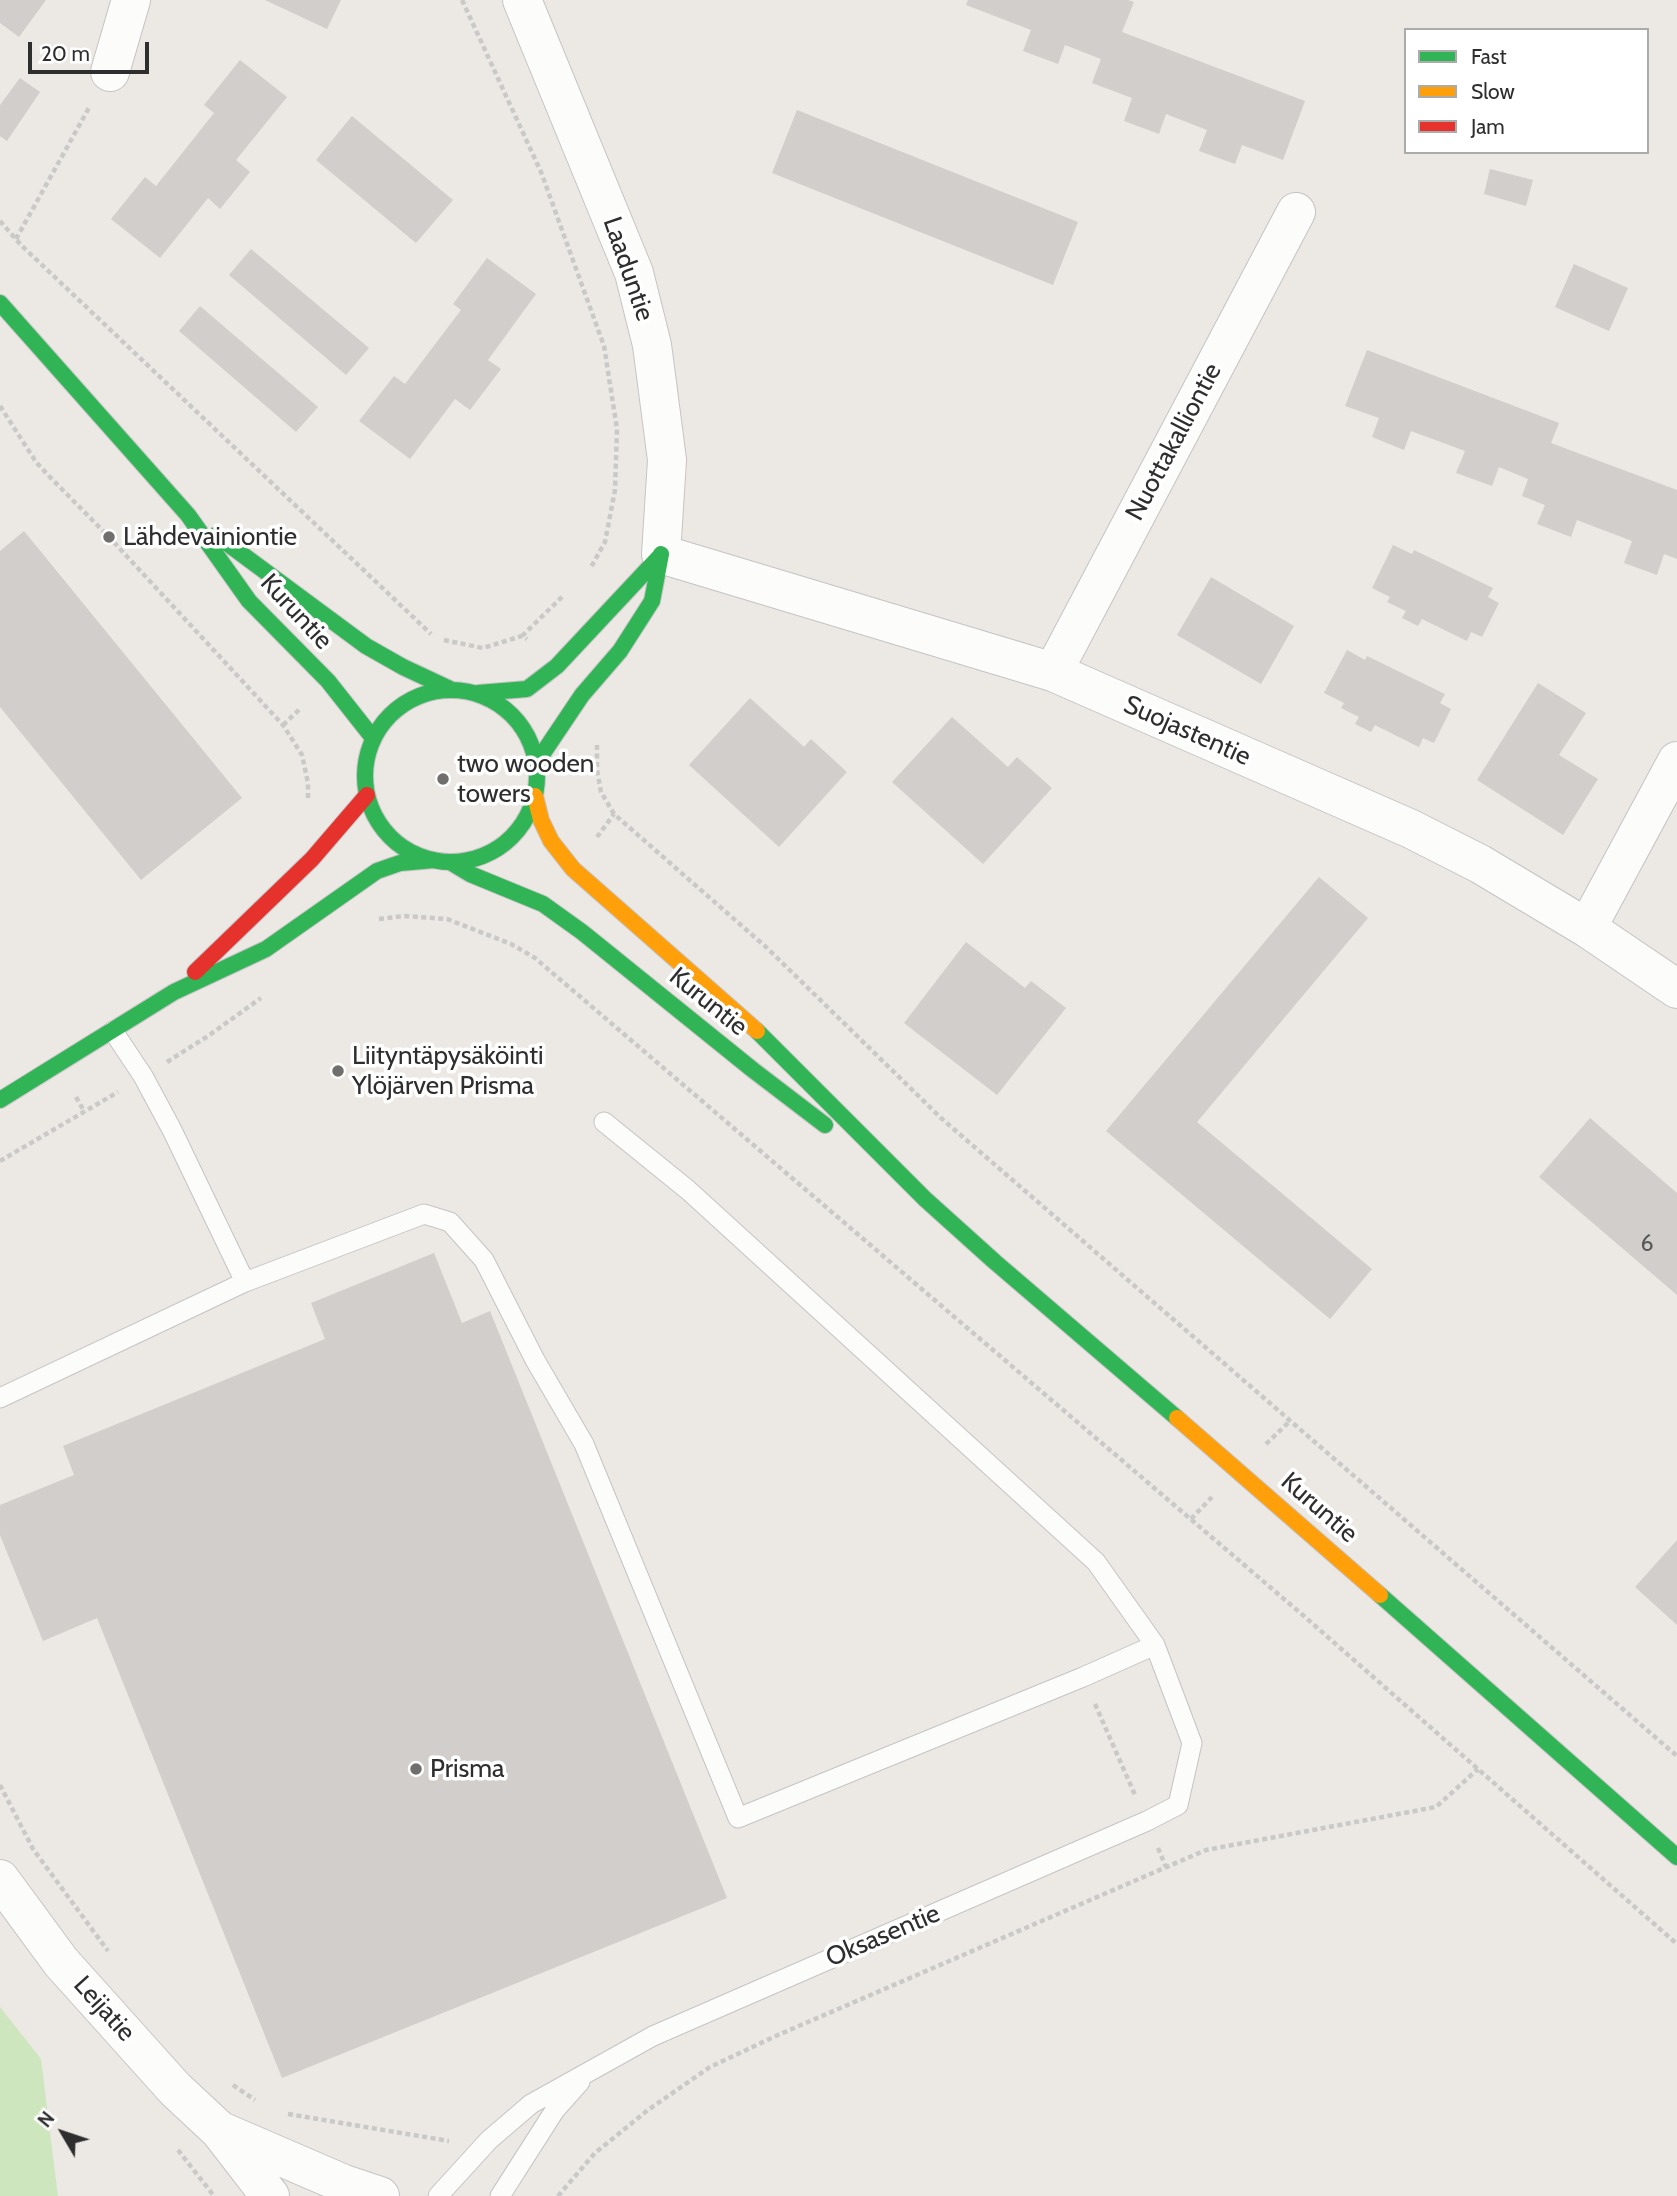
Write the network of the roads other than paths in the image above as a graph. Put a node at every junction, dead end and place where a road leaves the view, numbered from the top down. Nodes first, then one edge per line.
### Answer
1 (131, 0) edge
2 (522, 0) edge
3 (110, 72) road end
4 (1296, 212) dead end
5 (0, 303) edge
6 (188, 515) junction
7 (661, 554) junction
8 (1053, 671) junction
9 (450, 689) junction
10 (478, 694) junction
11 (373, 738) junction
12 (1677, 761) edge
13 (537, 762) junction
14 (367, 795) junction
15 (535, 796) junction
16 (433, 860) junction
17 (450, 862) junction
18 (1587, 928) junction
19 (1677, 989) edge
20 (174, 992) junction
21 (113, 1031) junction
22 (1, 1099) edge
23 (604, 1122) dead end
24 (925, 1199) junction
25 (245, 1282) junction
26 (0, 1398) edge
27 (1155, 1645) junction
28 (1677, 1857) edge
29 (0, 1879) edge
30 (590, 2071) junction
31 (219, 2130) junction
32 (271, 2196) edge
33 (380, 2196) edge
34 (438, 2196) edge
35 (500, 2196) edge

1 - 3 street
2 - 7 street, Laaduntie
4 - 8 street, Nuottakalliontie
5 - 6 main road, Kuruntie
6 - 9 main road, Kuruntie
6 - 11 main road, Kuruntie
7 - 8 street, Suojastentie
7 - 10 main road
7 - 13 main road, Laaduntie
8 - 18 street, Suojastentie
9 - 10 main road
9 - 11 main road
10 - 13 main road
11 - 14 main road
12 - 18 street
13 - 15 main road
14 - 16 main road
14 - 20 main road
15 - 17 main road
15 - 24 main road, Kuruntie
16 - 17 main road
16 - 20 main road
17 - 24 main road, Kuruntie
18 - 19 street, Suojastentie
20 - 21 main road
21 - 22 main road
21 - 25 lane
23 - 27 lane
24 - 28 main road, Kuruntie
25 - 26 lane
25 - 27 lane
27 - 30 lane, Oksasentie
29 - 31 street, Leijatie
30 - 34 lane, Oksasentie
30 - 35 lane, Oksasentie
31 - 32 street, Leijatie
31 - 33 street, Leijatie

